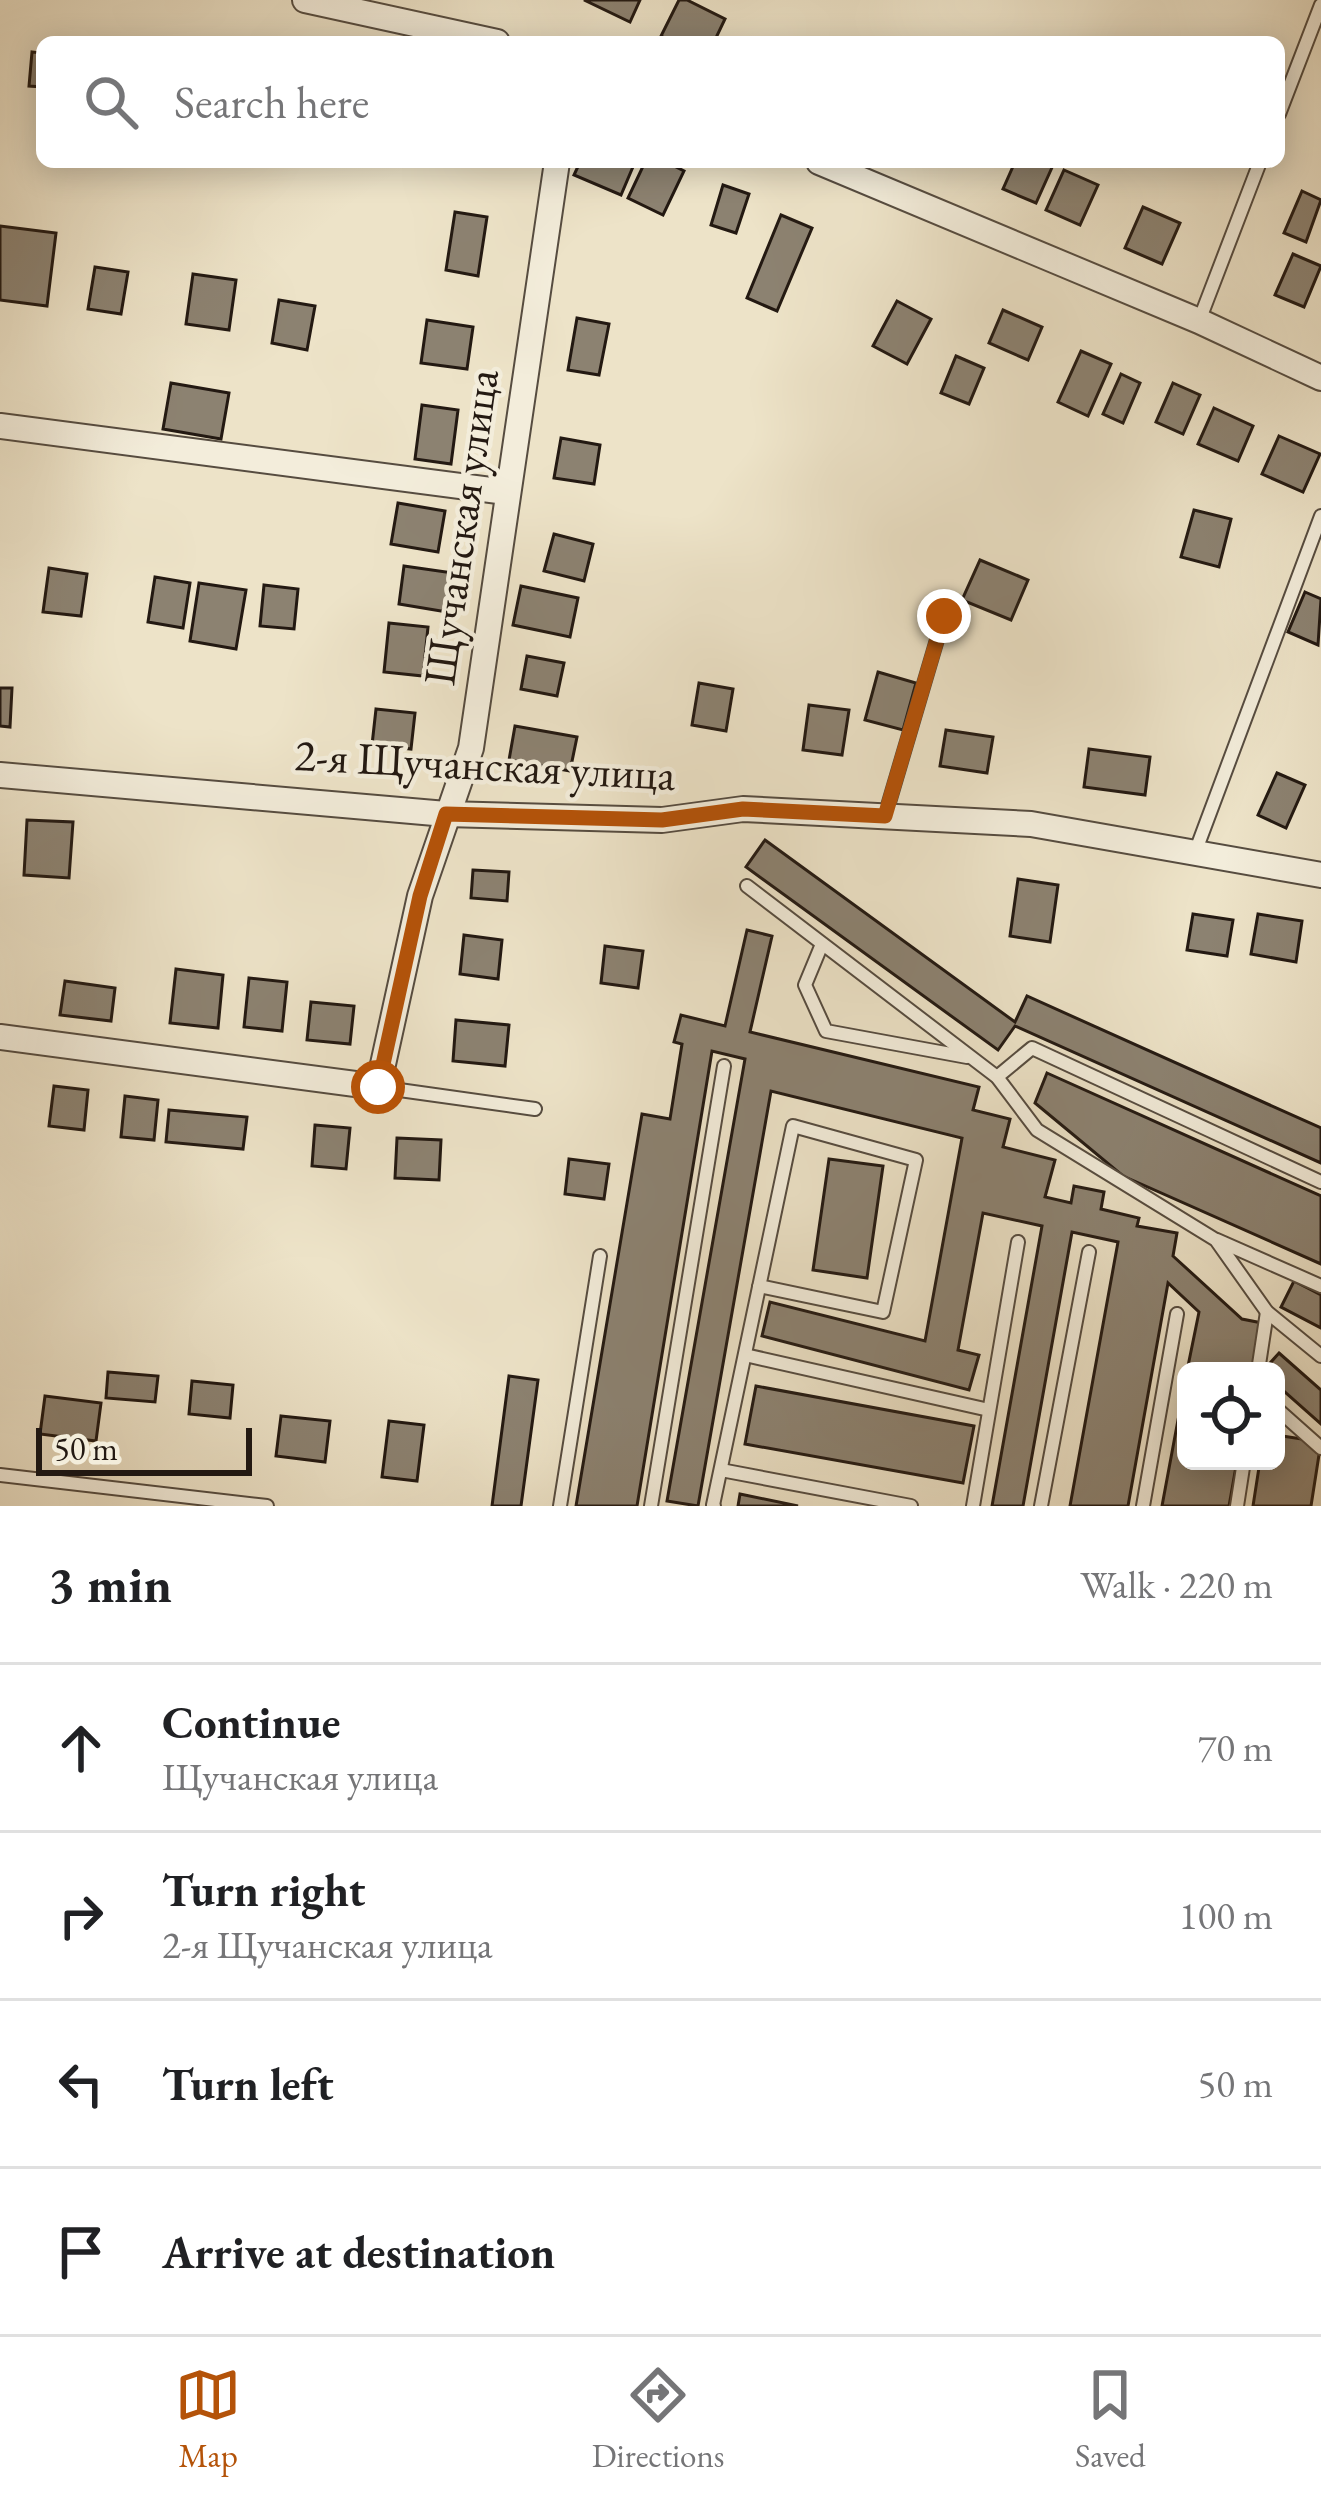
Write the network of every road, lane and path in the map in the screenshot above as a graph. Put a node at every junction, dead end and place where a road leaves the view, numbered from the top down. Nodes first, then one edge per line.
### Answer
1 (304, 0) edge
2 (1321, 5) edge
3 (469, 36) edge
4 (1285, 98) edge
5 (556, 168) edge
6 (833, 168) edge
7 (1258, 168) edge
8 (1199, 321) junction
9 (1321, 378) edge
10 (0, 426) edge
11 (506, 492) junction
12 (1321, 516) edge
13 (944, 616) dead end
14 (0, 775) edge
15 (446, 814) junction
16 (885, 816) junction
17 (1196, 850) junction
18 (1321, 875) edge
19 (747, 886) dead end
20 (822, 944) junction
21 (0, 1037) edge
22 (970, 1057) junction
23 (724, 1066) dead end
24 (997, 1077) junction
25 (378, 1087) junction
26 (535, 1109) dead end
27 (1321, 1182) edge
28 (1216, 1240) junction
29 (1018, 1243) dead end
30 (1089, 1252) dead end
31 (600, 1256) dead end
32 (759, 1286) junction
33 (1321, 1286) edge
34 (1267, 1312) junction
35 (1177, 1315) dead end
36 (745, 1355) junction
37 (1321, 1356) edge
38 (1259, 1362) edge
39 (989, 1410) junction
40 (1285, 1416) edge
41 (1321, 1448) edge
42 (721, 1470) junction
43 (1243, 1470) edge
44 (0, 1475) edge
45 (267, 1506) edge
46 (560, 1506) edge
47 (651, 1506) edge
48 (714, 1506) edge
49 (910, 1506) edge
50 (973, 1506) edge
51 (1041, 1506) edge
52 (1143, 1506) edge
53 (1237, 1506) edge

1 - 3 street
2 - 4 lane
5 - 11 street, Щучанская улица
6 - 8 street
7 - 8 lane
8 - 9 street
10 - 11 street
11 - 15 street, Щучанская улица
12 - 17 lane
13 - 16 lane
14 - 15 street, 2-я Щучанская улица
15 - 16 street, 2-я Щучанская улица
15 - 25 street, Щучанская улица
16 - 17 street, 2-я Щучанская улица
17 - 18 street, 2-я Щучанская улица
19 - 20 lane
20 - 22 lane
20 - 22 lane
21 - 25 street
22 - 24 lane
23 - 47 lane
24 - 27 lane
24 - 28 lane
25 - 26 lane
28 - 33 lane
28 - 34 lane
29 - 39 lane
30 - 51 lane
31 - 46 lane
32 - 32 lane
32 - 36 lane
34 - 37 lane
34 - 38 lane
35 - 52 lane
36 - 39 lane
36 - 42 lane
39 - 50 lane
40 - 41 lane
42 - 48 lane
42 - 49 lane
43 - 53 lane
44 - 45 lane

